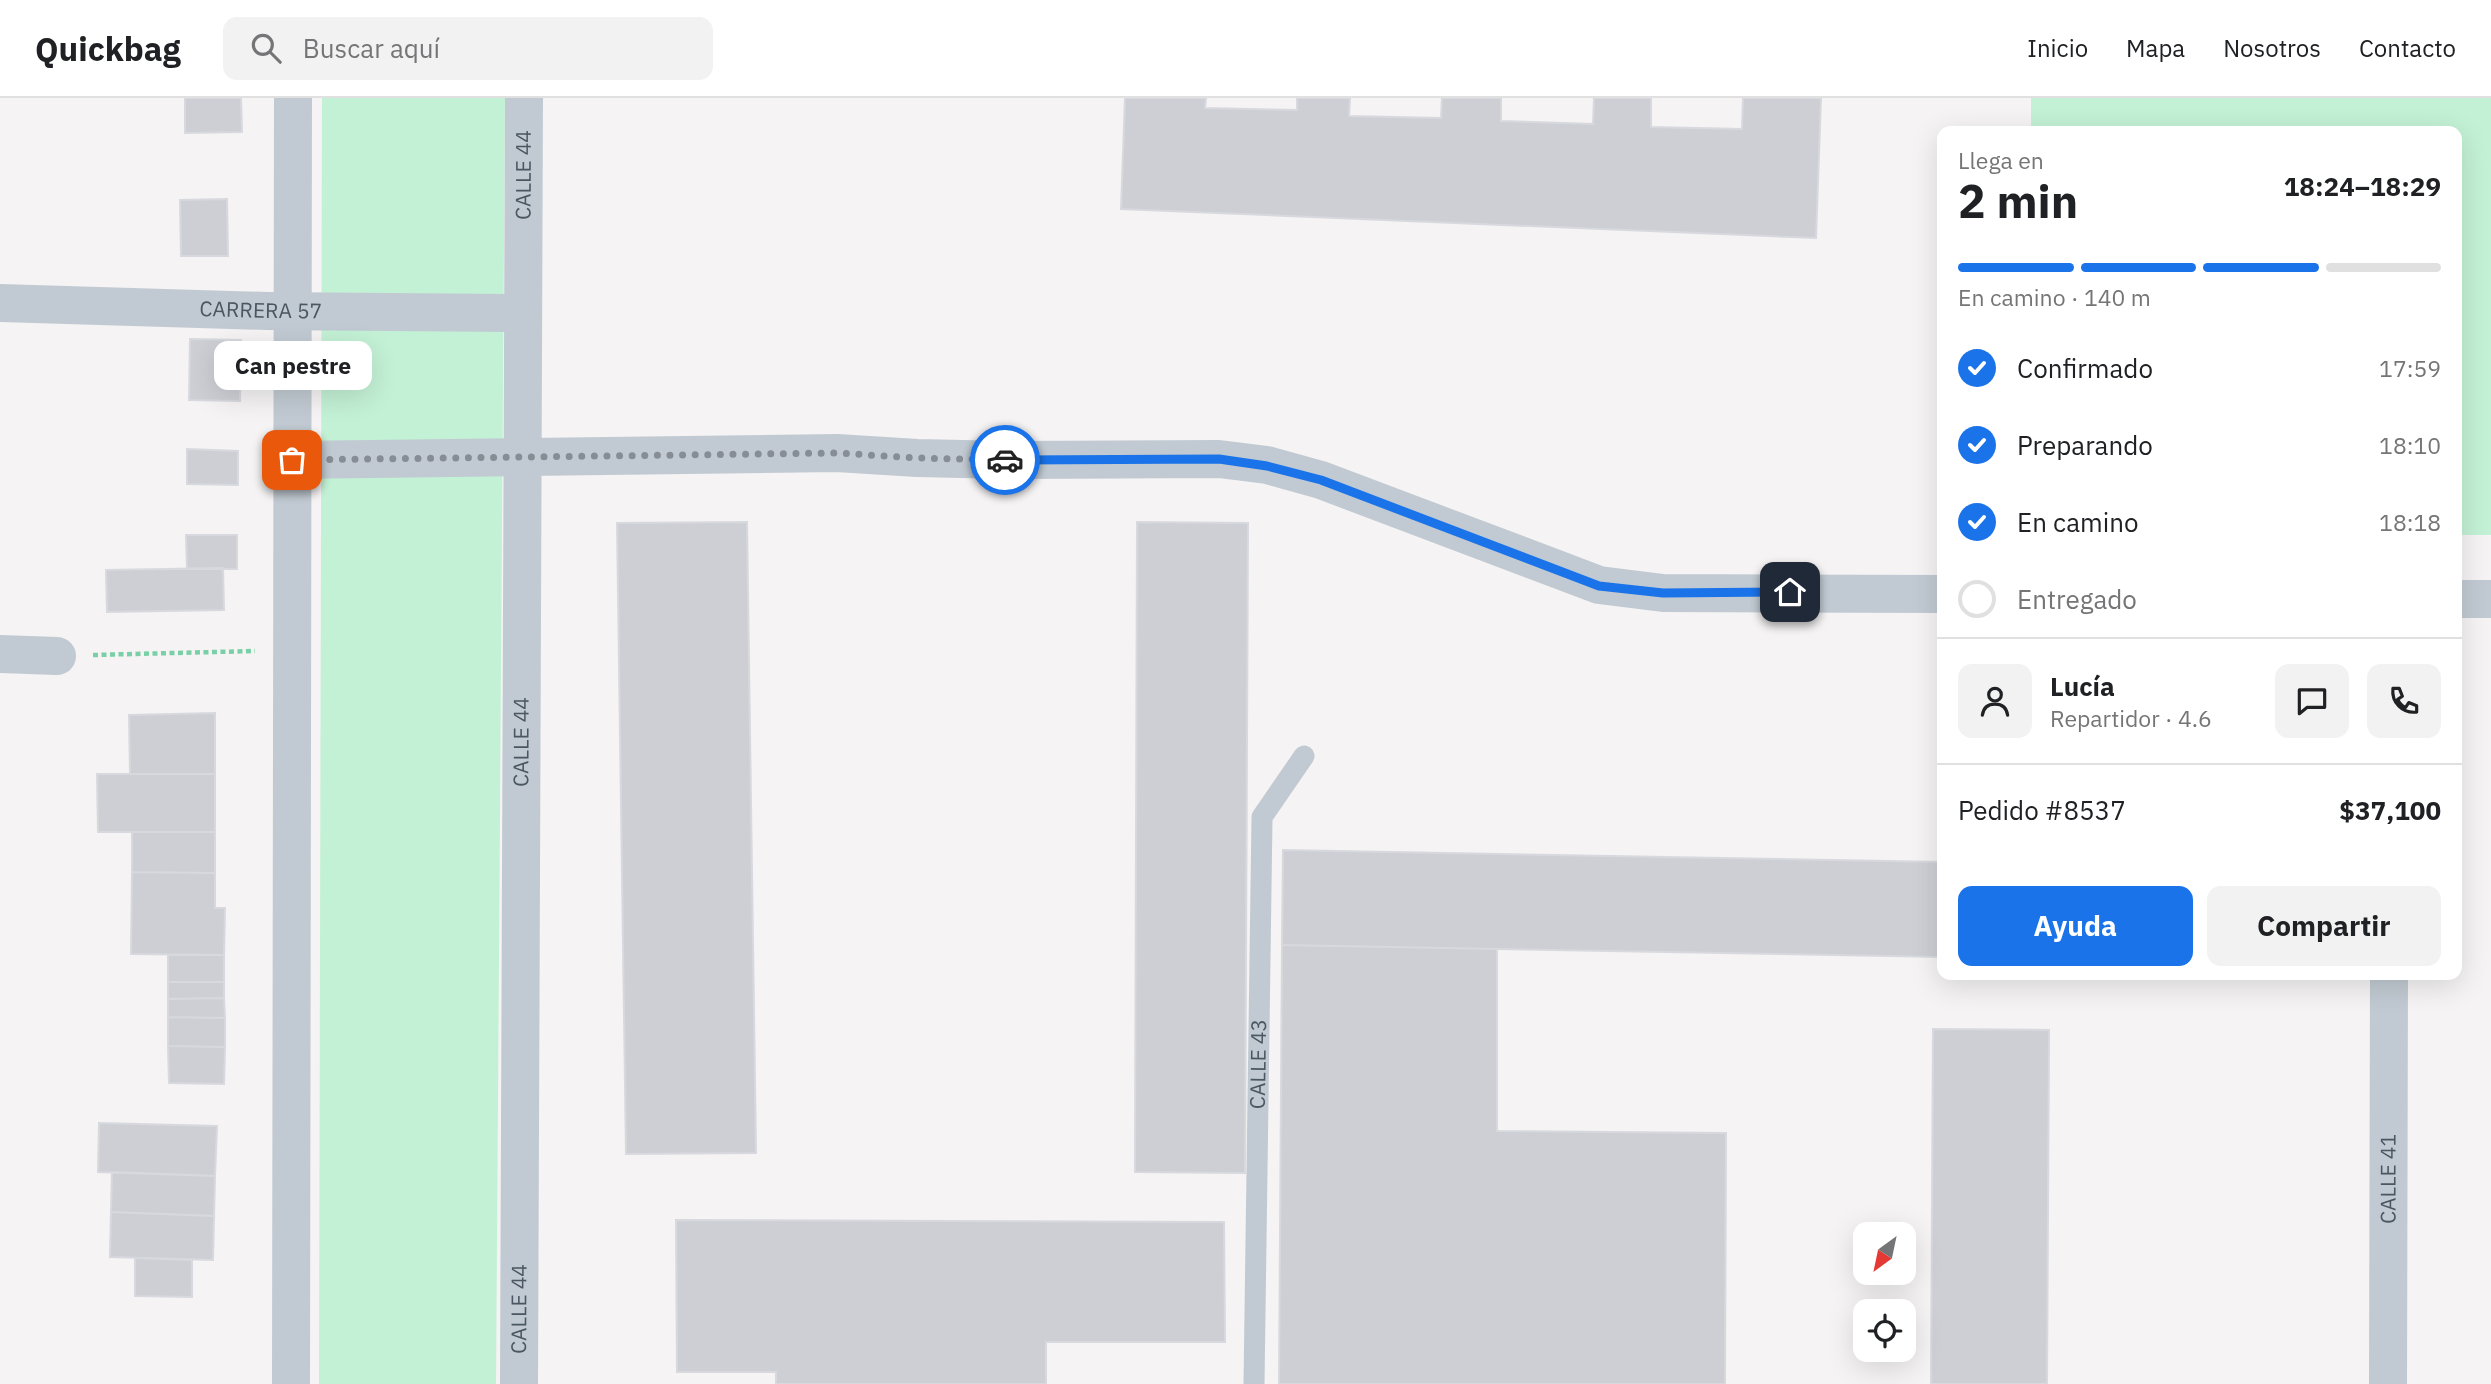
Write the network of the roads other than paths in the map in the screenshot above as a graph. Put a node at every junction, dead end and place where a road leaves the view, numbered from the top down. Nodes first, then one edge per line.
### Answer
1 (293, 98) edge
2 (524, 98) edge
3 (0, 303) edge
4 (293, 311) junction
5 (523, 313) junction
6 (523, 459) junction
7 (292, 460) junction
8 (1937, 594) edge
9 (2462, 599) edge
10 (2491, 599) edge
11 (0, 654) edge
12 (57, 656) road end
13 (1304, 756) dead end
14 (2389, 980) edge
15 (291, 1384) edge
16 (519, 1384) edge
17 (1254, 1384) edge
18 (2388, 1384) edge

1 - 4 street
2 - 5 street, CALLE 44
3 - 4 street, CARRERA 57
4 - 5 street, CARRERA 57
4 - 7 street
5 - 6 street, CALLE 44
6 - 7 street
6 - 8 street
6 - 16 street, CALLE 44
7 - 15 street
9 - 10 street
11 - 12 street
13 - 17 lane, CALLE 43
14 - 18 street, CALLE 41

